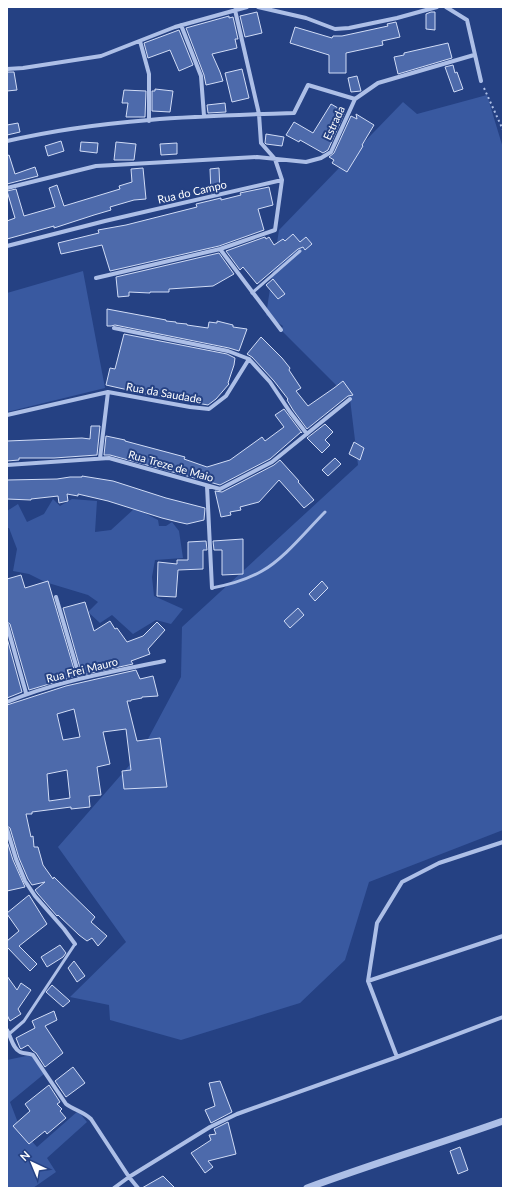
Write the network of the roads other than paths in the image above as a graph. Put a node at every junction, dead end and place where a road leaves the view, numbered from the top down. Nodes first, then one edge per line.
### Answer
1 (246, 7) edge
2 (258, 7) edge
3 (437, 7) edge
4 (446, 7) edge
5 (235, 10) junction
6 (181, 25) junction
7 (140, 41) junction
8 (474, 55) junction
9 (7, 69) edge
10 (481, 81) road end
11 (355, 99) junction
12 (259, 114) junction
13 (204, 116) junction
14 (149, 121) junction
15 (7, 141) edge
16 (275, 159) junction
17 (282, 180) junction
18 (7, 188) edge
19 (7, 246) edge
20 (220, 249) junction
21 (300, 251) dead end
22 (96, 278) dead end
23 (252, 293) junction
24 (114, 328) dead end
25 (281, 330) dead end
26 (249, 359) junction
27 (108, 392) junction
28 (350, 399) dead end
29 (7, 414) edge
30 (307, 434) junction
31 (100, 458) junction
32 (7, 465) edge
33 (207, 486) junction
34 (325, 512) dead end
35 (212, 588) joint
36 (56, 597) dead end
37 (7, 625) edge
38 (164, 661) dead end
39 (80, 679) junction
40 (26, 693) junction
41 (7, 702) edge
42 (7, 829) edge
43 (503, 842) edge
44 (503, 936) edge
45 (75, 944) joint
46 (368, 981) junction
47 (503, 1017) edge
48 (8, 1032) edge
49 (396, 1057) junction
50 (503, 1121) edge
51 (129, 1177) junction
52 (114, 1188) edge
53 (138, 1188) edge
54 (307, 1188) edge

1 - 5 street
2 - 3 street
4 - 8 street
5 - 6 street
5 - 12 street
6 - 7 street
6 - 13 street
7 - 9 street
7 - 14 street
8 - 10 street
8 - 11 street
11 - 12 street
11 - 16 street, Estrada
12 - 13 street
12 - 16 street
13 - 14 street
14 - 15 street
16 - 17 street
16 - 18 street
17 - 19 street, Rua do Campo
17 - 20 street
20 - 22 street
20 - 23 street
21 - 23 lane
23 - 25 street
24 - 26 street
26 - 27 street, Rua da Saudade
26 - 30 street
27 - 29 street, Rua da Saudade
27 - 31 street
28 - 30 street, Rua Treze de Maio
30 - 33 street, Rua Treze de Maio
31 - 32 street, Rua Treze de Maio
31 - 33 street, Rua Treze de Maio
33 - 35 street
34 - 35 lane
36 - 39 street
37 - 40 street
38 - 39 street, Rua Frei Mauro
39 - 40 street, Rua Frei Mauro
40 - 41 street, Rua Frei Mauro
42 - 45 street
43 - 46 street
44 - 46 street
45 - 48 lane
46 - 49 street
47 - 49 street
48 - 51 street
49 - 51 street
50 - 54 street
51 - 52 street
51 - 53 street

